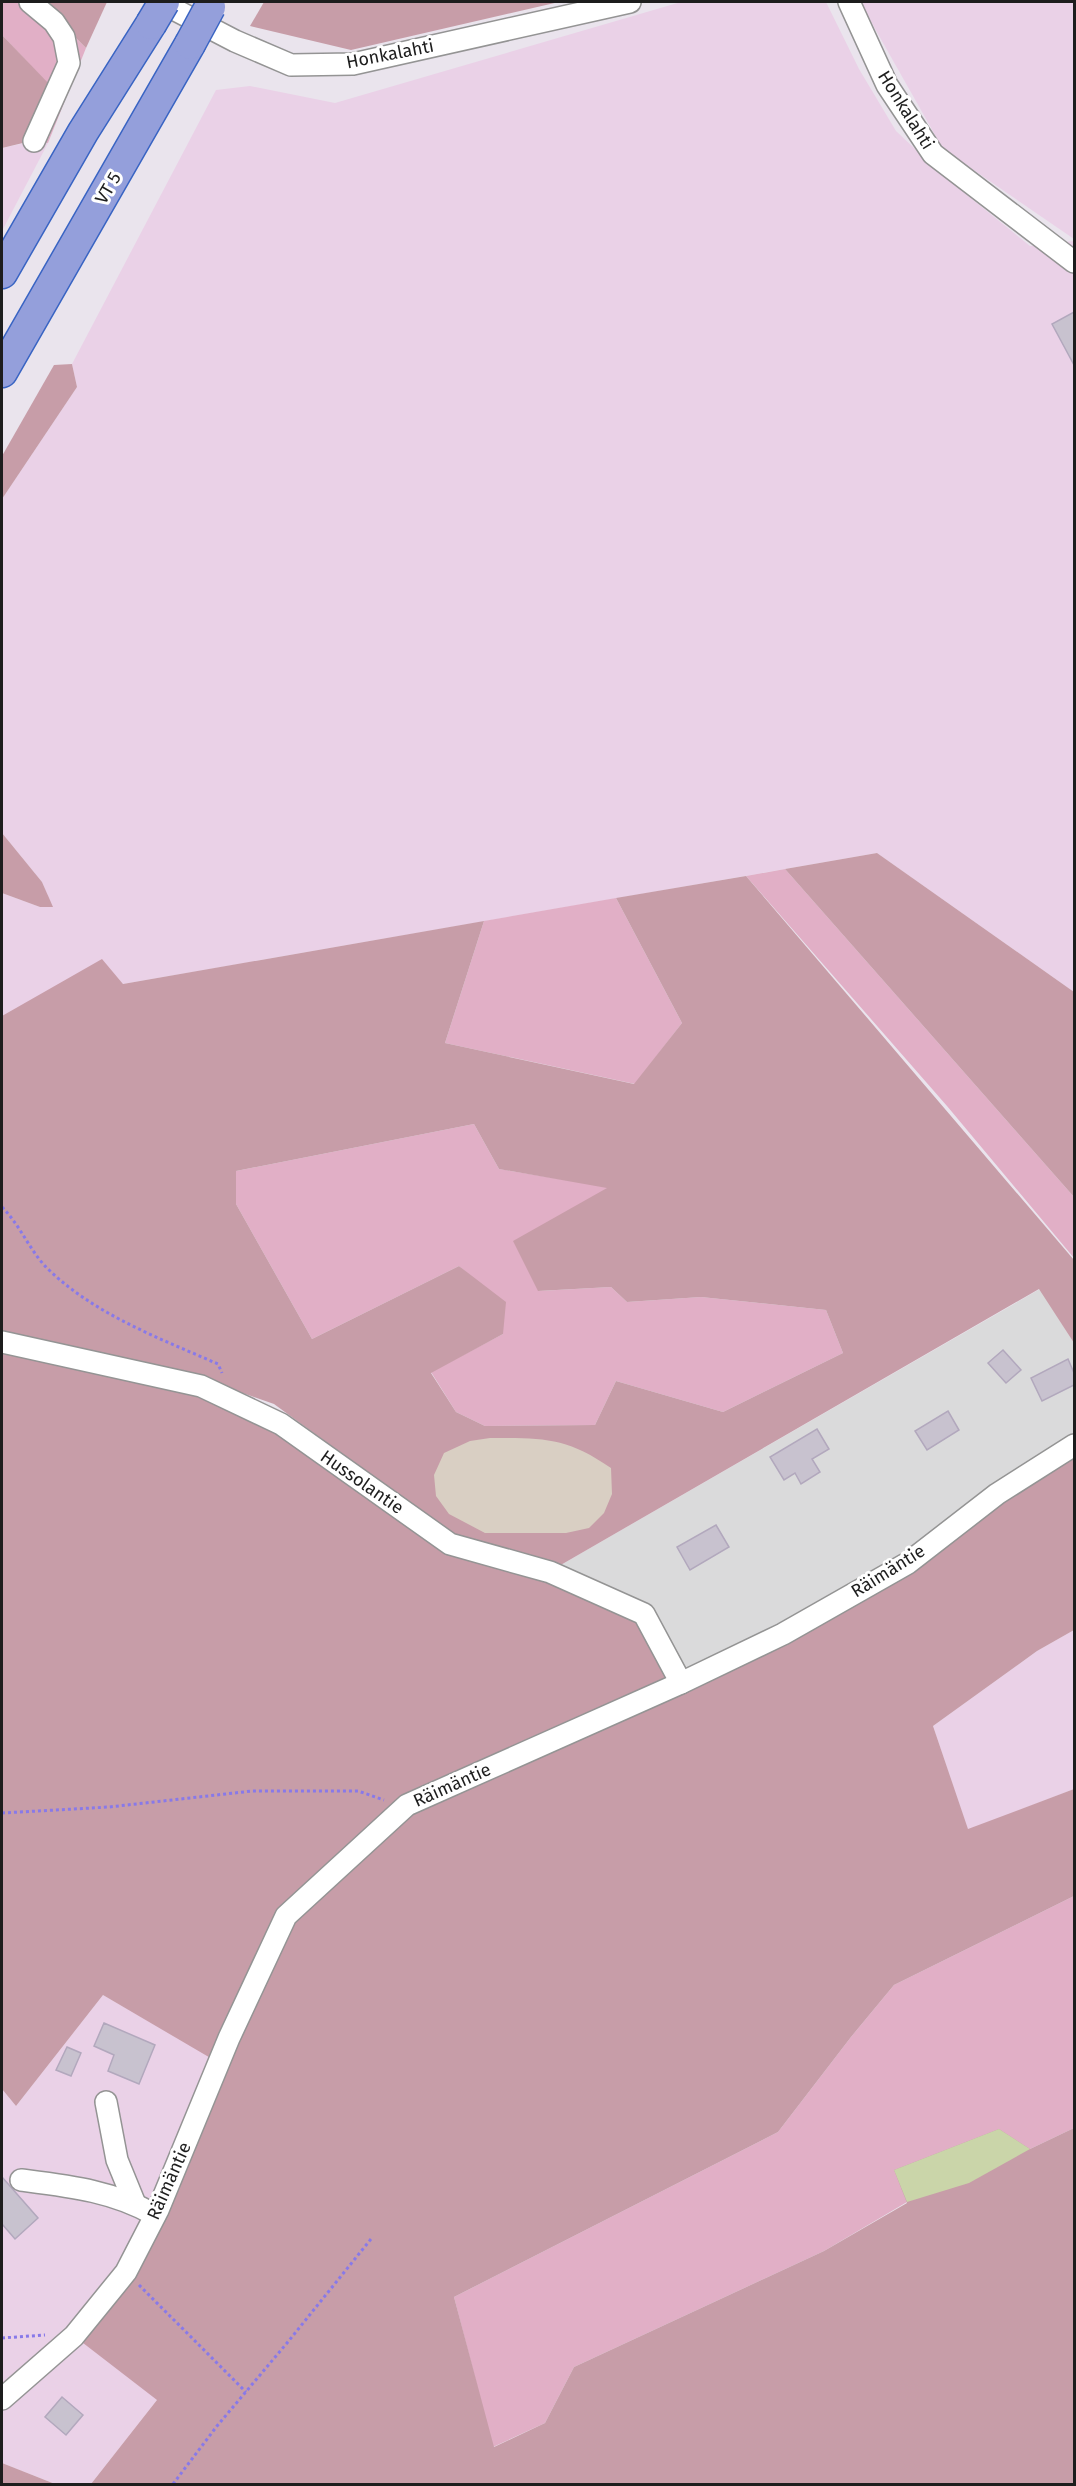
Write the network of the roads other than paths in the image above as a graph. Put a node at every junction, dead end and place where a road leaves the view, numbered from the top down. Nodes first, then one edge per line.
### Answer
1 (30, 2) edge
2 (630, 2) edge
3 (849, 2) edge
4 (212, 4) edge
5 (158, 9) edge
6 (34, 141) dead end
7 (1074, 262) edge
8 (2, 273) edge
9 (2, 372) edge
10 (2, 1342) edge
11 (1074, 1445) edge
12 (681, 1683) junction
13 (106, 2102) dead end
14 (21, 2180) dead end
15 (135, 2204) junction
16 (155, 2215) junction
17 (2, 2399) edge

1 - 6 street
2 - 5 street, Honkalahti
3 - 7 street, Honkalahti
4 - 9 highway, VT 5, bridge
5 - 8 highway
10 - 12 street, Hussolantie
11 - 12 street, Räimäntie
12 - 16 street, Räimäntie
13 - 15 street
14 - 15 street
15 - 16 street
16 - 17 street, Räimäntie

